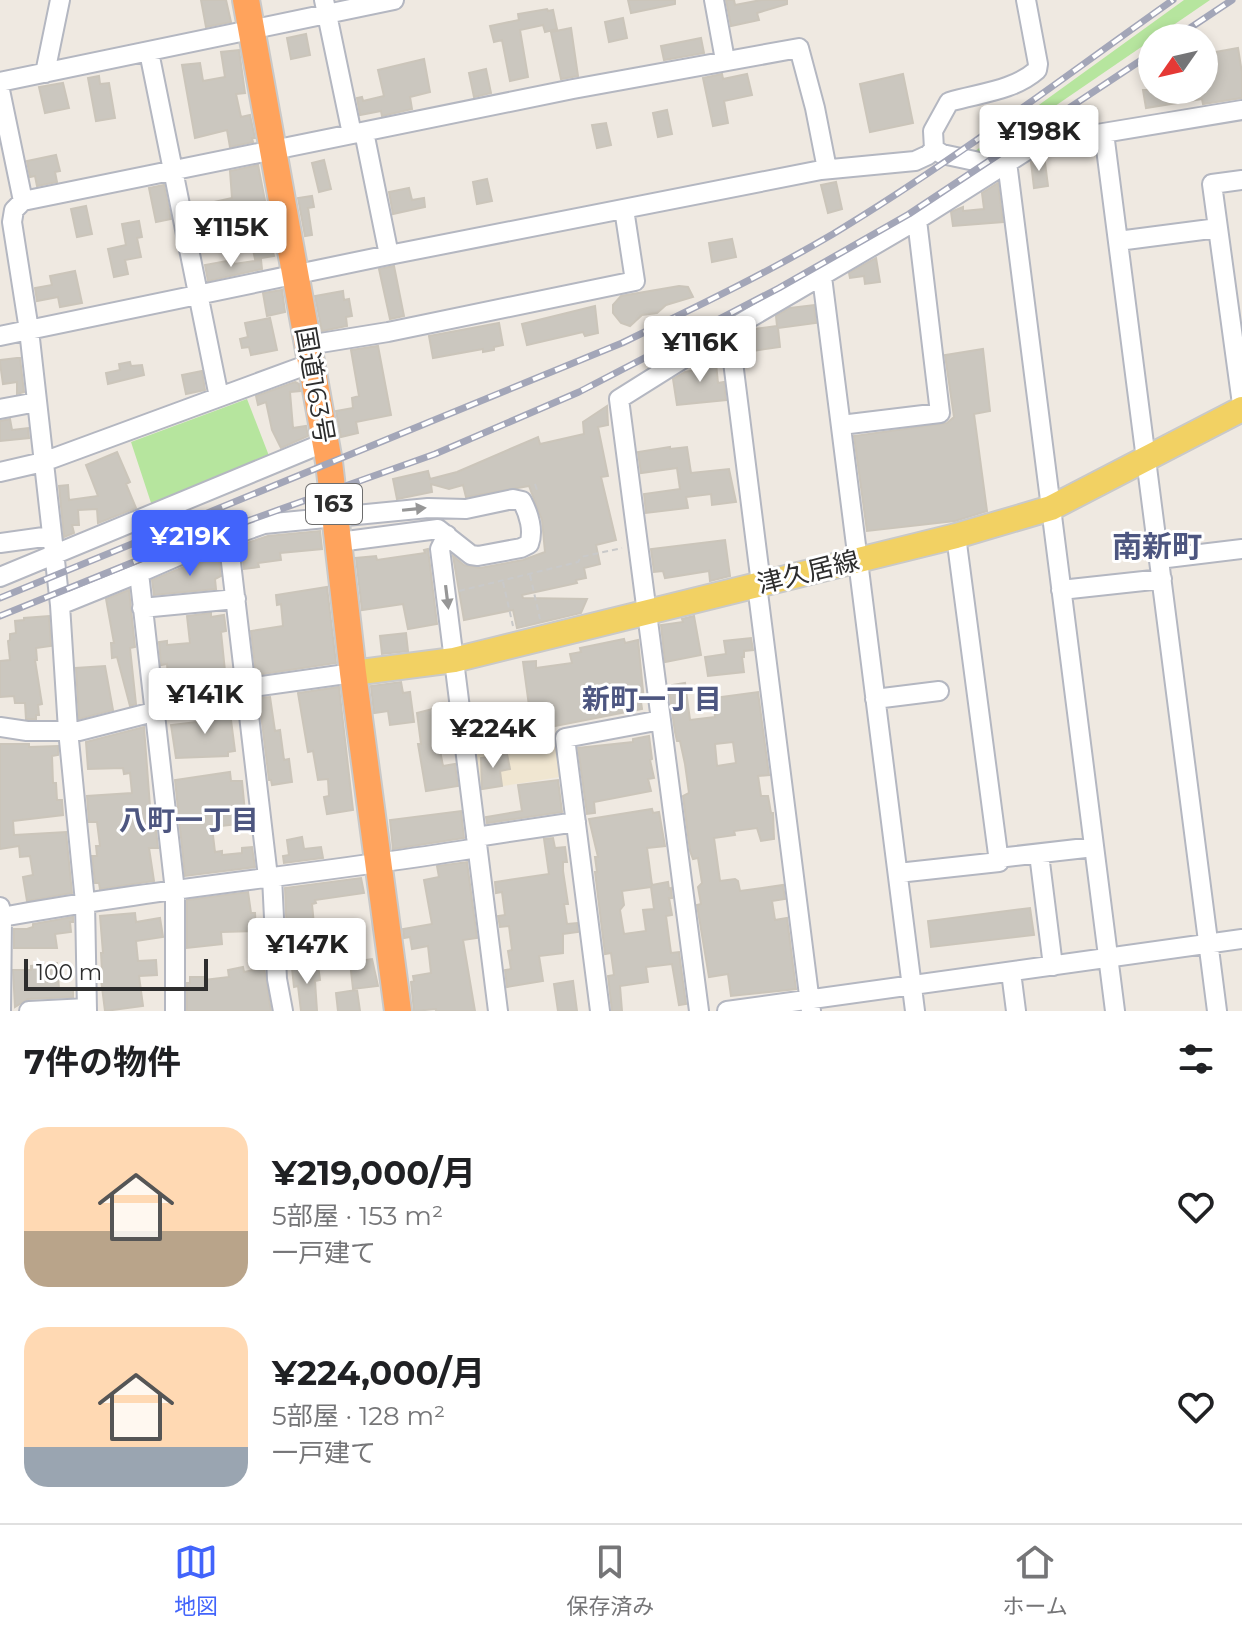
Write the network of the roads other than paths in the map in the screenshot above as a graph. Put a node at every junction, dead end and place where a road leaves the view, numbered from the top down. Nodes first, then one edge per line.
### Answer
1 (60, 0) edge
2 (246, 0) edge
3 (394, 0) edge
4 (714, 0) edge
5 (1026, 0) edge
6 (326, 7) edge
7 (251, 30) junction
8 (149, 52) junction
9 (725, 60) junction
10 (45, 73) junction
11 (0, 82) edge
12 (0, 90) edge
13 (1242, 110) edge
14 (358, 133) junction
15 (1104, 133) junction
16 (934, 149) junction
17 (273, 150) junction
18 (1002, 164) junction
19 (827, 169) junction
20 (173, 170) junction
21 (1242, 180) edge
22 (12, 207) edge
23 (624, 209) junction
24 (917, 220) junction
25 (1218, 228) junction
26 (1118, 241) junction
27 (389, 255) junction
28 (295, 274) junction
29 (822, 277) junction
30 (199, 295) junction
31 (29, 330) junction
32 (729, 330) junction
33 (0, 336) edge
34 (310, 354) junction
35 (219, 397) junction
36 (37, 402) junction
37 (1242, 407) edge
38 (0, 409) edge
39 (841, 425) junction
40 (326, 442) junction
41 (1147, 461) junction
42 (43, 462) junction
43 (0, 472) edge
44 (1051, 508) junction
45 (337, 530) junction
46 (447, 535) junction
47 (51, 536) junction
48 (956, 536) junction
49 (228, 537) junction
50 (0, 543) edge
51 (1242, 549) edge
52 (53, 556) junction
53 (858, 559) junction
54 (1159, 559) junction
55 (139, 573) junction
56 (0, 577) edge
57 (1162, 579) junction
58 (759, 585) junction
59 (1061, 590) junction
60 (236, 599) junction
61 (60, 605) junction
62 (142, 608) junction
63 (648, 611) junction
64 (454, 660) junction
65 (353, 673) junction
66 (247, 688) junction
67 (939, 691) dead end
68 (875, 699) junction
69 (154, 712) junction
70 (661, 720) junction
71 (0, 727) edge
72 (68, 730) junction
73 (576, 822) junction
74 (477, 842) junction
75 (1094, 847) junction
76 (1039, 854) junction
77 (998, 858) junction
78 (377, 863) junction
79 (898, 873) junction
80 (270, 877) junction
81 (175, 891) junction
82 (85, 902) junction
83 (1, 912) edge
84 (1242, 939) edge
85 (1209, 944) junction
86 (1108, 958) junction
87 (1053, 966) junction
88 (1011, 972) junction
89 (912, 985) junction
90 (810, 1005) edge
91 (1, 1008) edge
92 (87, 1009) edge
93 (29, 1011) edge
94 (175, 1011) edge
95 (283, 1011) edge
96 (398, 1011) edge
97 (498, 1011) edge
98 (600, 1011) edge
99 (699, 1011) edge
100 (727, 1011) edge
101 (915, 1011) edge
102 (1016, 1011) edge
103 (1115, 1011) edge
104 (1217, 1011) edge

1 - 10 street
2 - 7 highway, 国道163号 / 163
3 - 6 street
4 - 9 street
5 - 16 street
6 - 7 street
6 - 14 street
7 - 8 street
7 - 17 highway, 国道163号 / 163
8 - 10 street
8 - 20 street
9 - 14 street
9 - 19 street
10 - 11 street
12 - 22 street
13 - 15 street
14 - 17 street
14 - 27 street
15 - 18 street
15 - 26 street
16 - 18 street
16 - 19 street
17 - 20 street
17 - 28 highway, 国道163号 / 163
18 - 24 street
18 - 44 street
19 - 23 street
20 - 22 street
20 - 30 street
21 - 25 street
22 - 31 street
23 - 27 street
23 - 34 street
24 - 29 street
24 - 39 street
25 - 26 street
25 - 37 street
26 - 41 street
27 - 28 street
28 - 30 street
28 - 34 highway, 国道163号 / 163
29 - 32 street
29 - 39 street
30 - 31 street
30 - 35 street
31 - 33 street
31 - 36 street
32 - 58 street
32 - 63 street
34 - 35 street
34 - 40 highway, 国道163号 / 163
35 - 42 street
36 - 38 street
36 - 42 street
37 - 41 main road, 津久居線
39 - 53 street
40 - 45 highway, 国道163号 / 163
40 - 52 street
41 - 44 main road, 津久居線
41 - 54 street
42 - 43 street
42 - 47 street
44 - 48 main road, 津久居線
44 - 59 street
45 - 46 street
45 -> 46 street
45 - 49 street
45 - 65 highway, 国道163号 / 163
46 -> 64 street
47 - 50 street
47 - 52 street
48 - 53 main road, 津久居線
48 - 77 street
49 - 55 street
49 - 60 street
51 - 54 street
52 - 56 street
52 - 61 street
53 - 58 main road, 津久居線
53 - 68 street
54 - 57 street
55 - 61 street
55 - 62 street
57 - 59 street
57 - 85 street
58 - 63 main road, 津久居線
58 - 90 street
59 - 75 street
60 - 62 street
60 - 66 street
61 - 72 street
62 - 69 street
63 - 64 main road, 津久居線
63 - 70 street
64 - 65 main road, 津久居線
64 - 74 street
65 - 66 street
65 - 78 highway, 国道163号 / 163
66 - 69 street
66 - 80 street
67 - 68 street
68 - 79 street
69 - 72 street
69 - 81 street
70 - 73 street
70 - 99 street
71 - 72 street
72 - 82 street
73 - 74 street
73 - 98 street
74 - 78 street
74 - 97 street
75 - 76 street
75 - 86 street
76 - 77 street
76 - 87 street
77 - 79 street
78 - 80 street
78 - 96 highway, 国道163号 / 163
79 - 89 street
80 - 81 street
80 - 95 street
81 - 82 street
81 - 94 street
82 - 83 street
82 - 92 street
83 - 91 street
84 - 85 street
85 - 86 street
85 - 104 street
86 - 87 street
86 - 103 street
87 - 88 street
88 - 89 street
88 - 102 street
89 - 90 street
89 - 101 street
90 - 100 street
92 - 93 street

